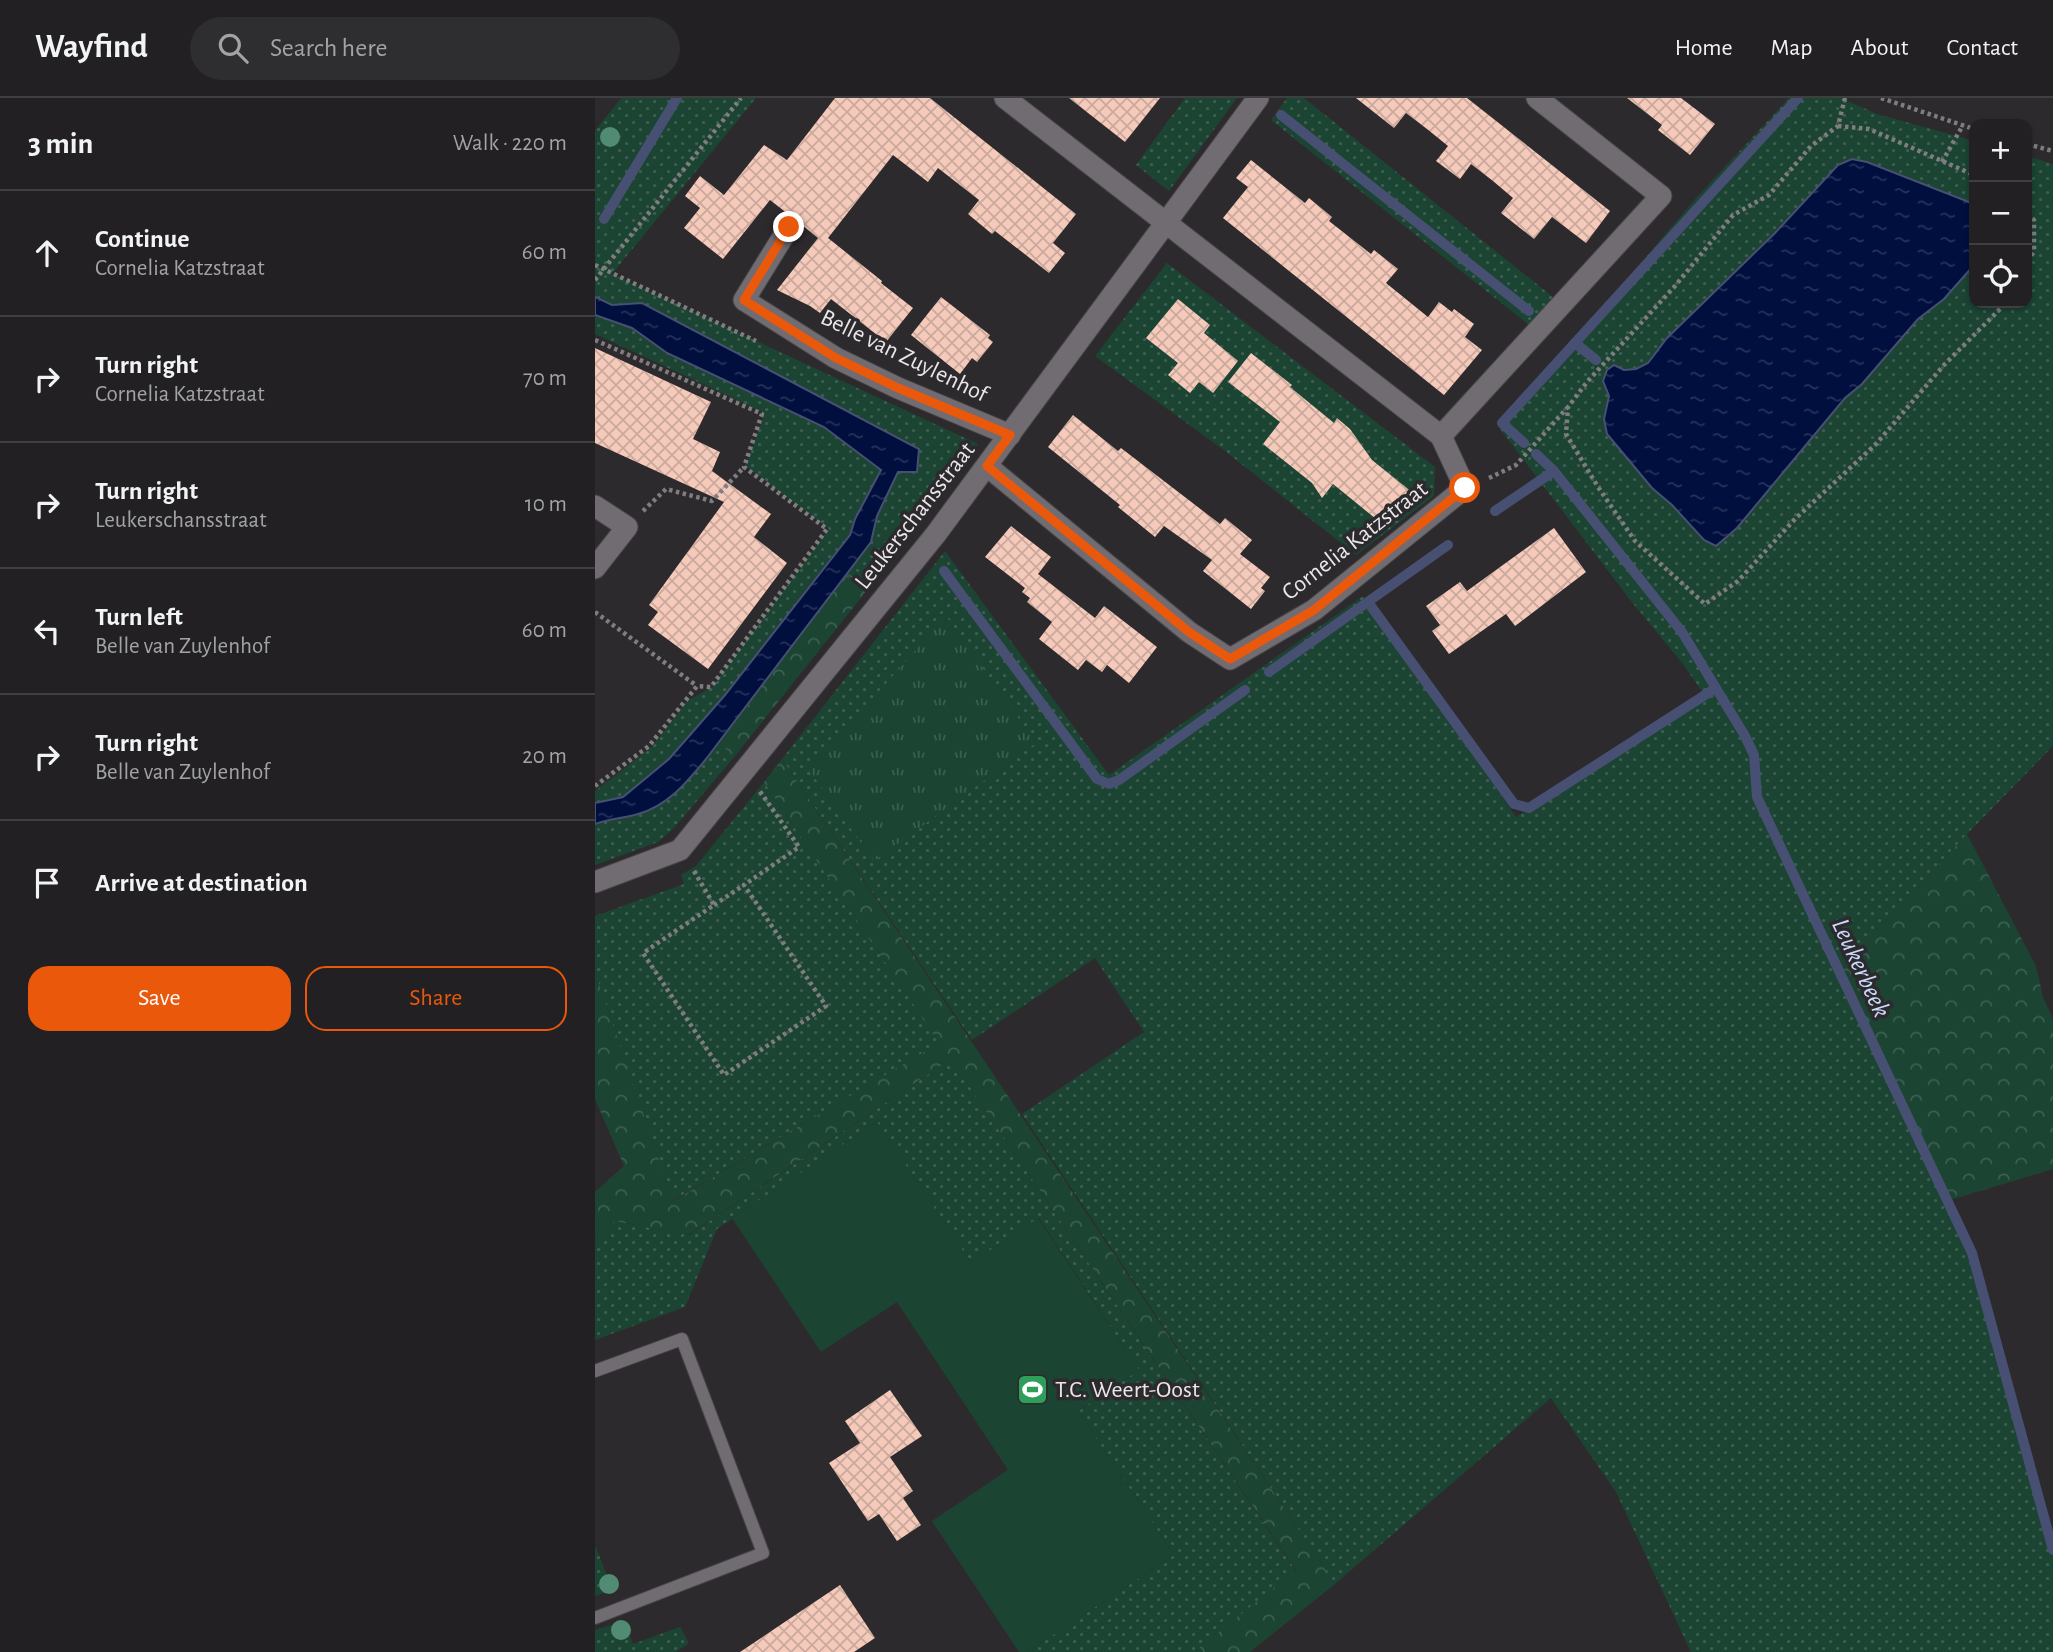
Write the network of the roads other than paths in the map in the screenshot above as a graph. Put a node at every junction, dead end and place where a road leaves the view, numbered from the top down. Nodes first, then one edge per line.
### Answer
1 (1005, 98) edge
2 (1258, 98) edge
3 (1537, 98) edge
4 (1165, 224) junction
5 (789, 227) dead end
6 (1010, 435) junction
7 (1441, 436) junction
8 (987, 466) junction
9 (595, 506) edge
10 (595, 568) edge
11 (595, 883) edge
12 (595, 1371) edge
13 (595, 1618) edge

1 - 4 street, Cornelia Katzstraat
2 - 4 street, Leukerschansstraat
3 - 7 street
4 - 6 street, Leukerschansstraat
4 - 7 street, Cornelia Katzstraat
5 - 6 street, Belle van Zuylenhof
6 - 8 street, Leukerschansstraat
7 - 8 street, Cornelia Katzstraat
8 - 11 street, Leukerschansstraat
9 - 10 street
12 - 13 lane

